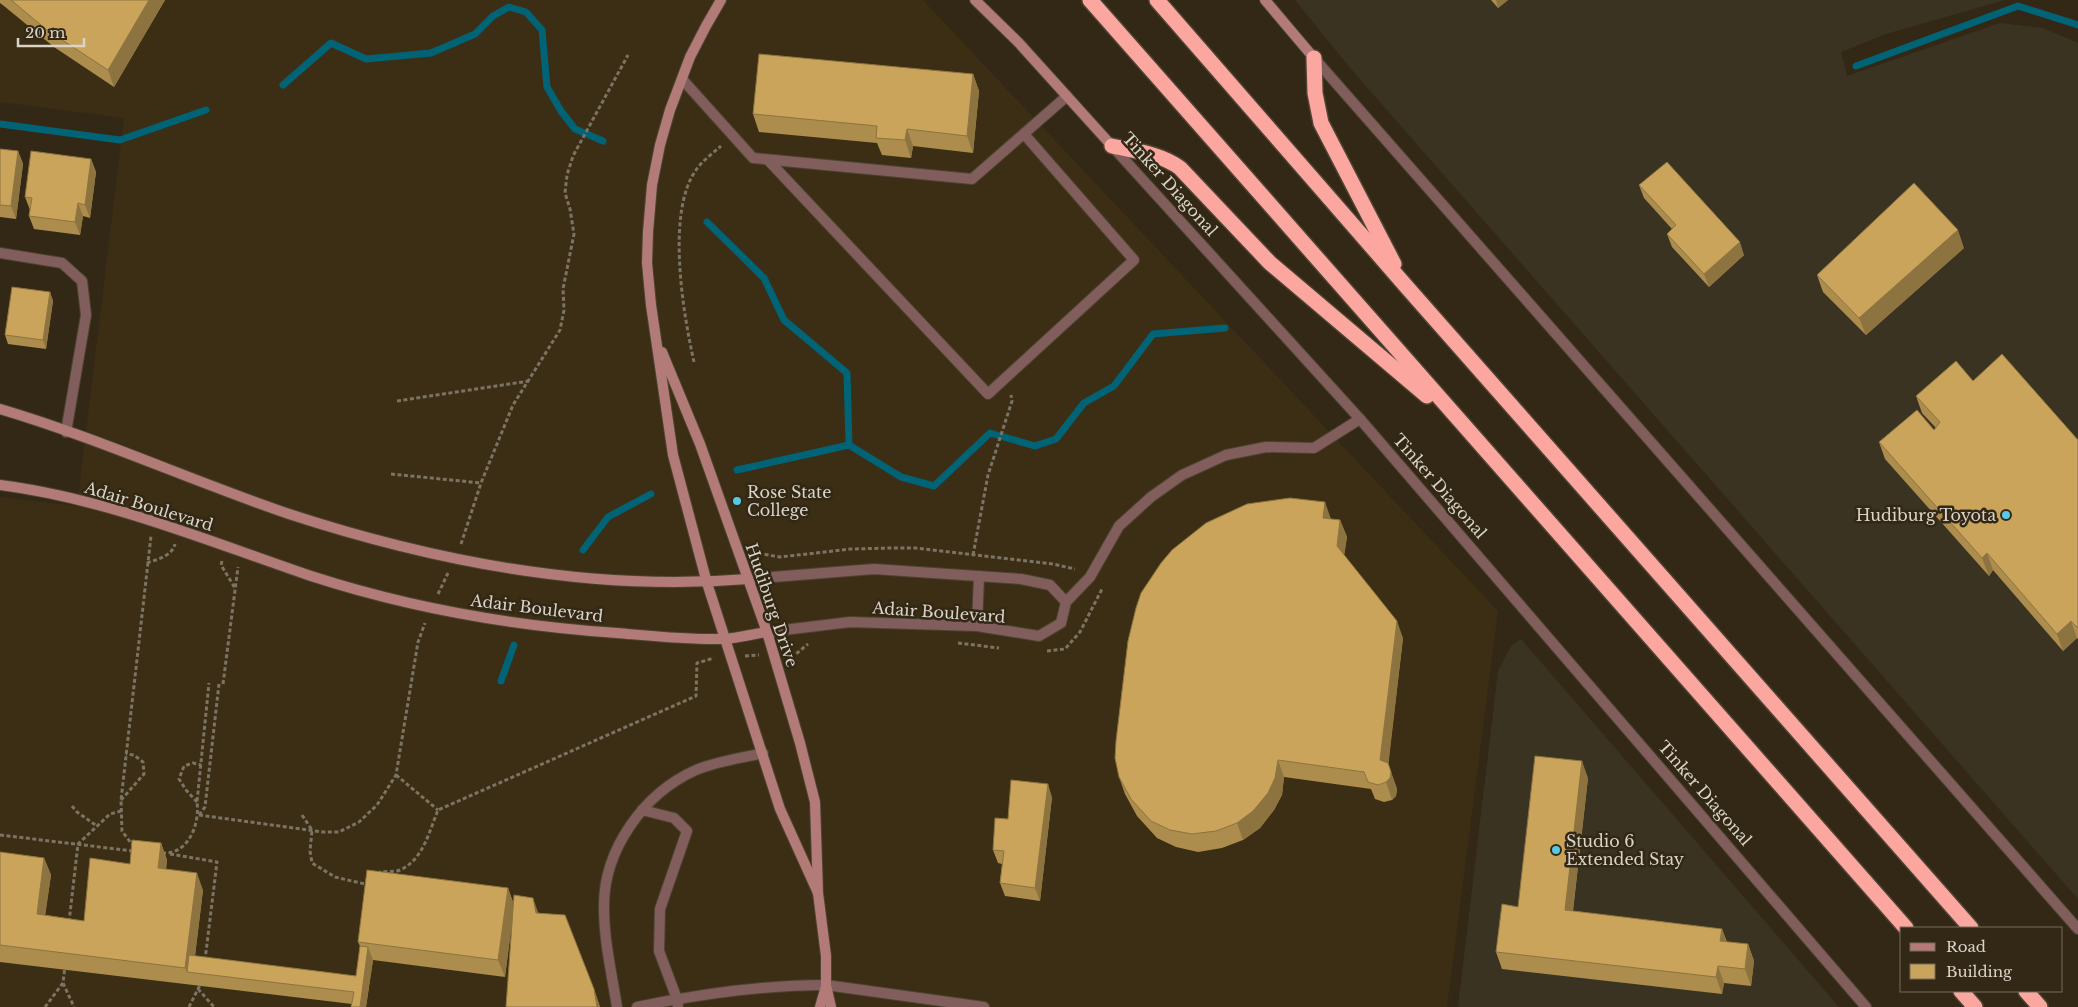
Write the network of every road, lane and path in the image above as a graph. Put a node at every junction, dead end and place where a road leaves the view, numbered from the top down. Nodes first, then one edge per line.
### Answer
1 (721, 0) edge
2 (976, 0) edge
3 (1090, 0) edge
4 (1158, 0) edge
5 (1265, 0) edge
6 (628, 54) dead end
7 (1314, 58) junction
8 (682, 79) junction
9 (1067, 96) junction
10 (1024, 134) junction
11 (732, 135) junction
12 (1112, 146) junction
13 (573, 156) dead end
14 (768, 160) junction
15 (0, 253) edge
16 (1405, 285) junction
17 (656, 337) junction
18 (694, 362) dead end
19 (529, 381) dead end
20 (397, 401) dead end
21 (0, 409) edge
22 (1008, 411) dead end
23 (1360, 420) junction
24 (1466, 429) junction
25 (66, 432) junction
26 (391, 474) dead end
27 (481, 483) dead end
28 (0, 485) edge
29 (154, 520) junction
30 (178, 528) junction
31 (224, 545) junction
32 (240, 551) junction
33 (973, 555) dead end
34 (147, 563) junction
35 (979, 576) junction
36 (748, 579) junction
37 (707, 582) junction
38 (1103, 586) dead end
39 (235, 588) junction
40 (1066, 602) junction
41 (977, 626) junction
42 (767, 632) junction
43 (725, 639) junction
44 (812, 642) dead end
45 (954, 643) dead end
46 (1003, 648) dead end
47 (1041, 652) dead end
48 (775, 655) junction
49 (732, 656) junction
50 (209, 683) dead end
51 (763, 753) junction
52 (126, 754) junction
53 (201, 766) junction
54 (396, 775) dead end
55 (121, 800) junction
56 (197, 802) junction
57 (72, 806) dead end
58 (438, 810) junction
59 (642, 810) junction
60 (121, 811) junction
61 (206, 814) dead end
62 (302, 815) dead end
63 (199, 816) junction
64 (97, 826) junction
65 (0, 835) edge
66 (78, 844) junction
67 (160, 853) edge
68 (170, 854) junction
69 (818, 893) junction
70 (1905, 927) edge
71 (1970, 927) edge
72 (2078, 929) edge
73 (68, 931) edge
74 (66, 958) edge
75 (204, 968) edge
76 (202, 980) edge
77 (63, 983) junction
78 (826, 985) junction
79 (198, 989) junction
80 (1962, 992) edge
81 (2027, 992) edge
82 (678, 1003) edge
83 (45, 1007) edge
84 (74, 1007) edge
85 (189, 1007) edge
86 (214, 1007) edge
87 (617, 1007) edge
88 (637, 1007) edge
89 (820, 1007) edge
90 (831, 1007) edge
91 (984, 1007) edge
92 (1866, 1007) edge
93 (1975, 1007) edge
94 (2040, 1007) edge

1 - 8 street, Hudiburg Drive
2 - 9 street, Tinker Diagonal
3 - 24 highway
4 - 16 highway
5 - 7 street
6 - 13 path
7 - 16 highway
7 - 72 street
8 - 11 street
8 - 17 street, Hudiburg Drive
9 - 10 street
9 - 12 street, Tinker Diagonal
10 - 14 street
10 - 14 street
11 - 14 street
11 - 18 path
12 - 23 street, Tinker Diagonal
12 - 24 highway
15 - 25 street
16 - 71 highway
17 - 36 street, Hudiburg Drive
17 - 37 street, Hudiburg Drive
19 - 20 path
21 - 25 street
22 - 33 path
23 - 40 street, Adair Boulevard
23 - 92 street, Tinker Diagonal
24 - 70 highway
25 - 37 street
26 - 27 path
28 - 29 street, Adair Boulevard
29 - 30 street, Adair Boulevard
29 - 34 path
30 - 31 street, Adair Boulevard
30 - 34 path
31 - 32 street, Adair Boulevard
31 - 39 path
32 - 39 path
32 - 43 street, Adair Boulevard
34 - 52 path
35 - 36 street
35 - 40 street
35 - 41 street
36 - 37 street
36 - 42 street, Hudiburg Drive
37 - 43 street, Hudiburg Drive
38 - 47 path
39 - 63 path
40 - 41 street, Adair Boulevard
41 - 42 street, Adair Boulevard
42 - 43 street, Adair Boulevard
42 - 48 street, Hudiburg Drive
43 - 49 street, Hudiburg Drive
44 - 48 path
45 - 46 path
48 - 49 path
48 - 69 street, Hudiburg Drive
49 - 51 street, Hudiburg Drive
49 - 58 path
50 - 53 path
51 - 59 street
51 - 69 street, Hudiburg Drive
52 - 55 path
52 - 55 path
53 - 56 path
53 - 56 path
54 - 58 path
55 - 60 path
56 - 63 path
57 - 64 path
58 - 62 path
59 - 82 street
59 - 87 street
60 - 64 path
60 - 66 path
61 - 63 path
63 - 68 path
64 - 66 path
65 - 66 path
66 - 73 path
67 - 68 path
68 - 75 path
69 - 78 street, Hudiburg Drive
74 - 77 path
76 - 79 path
77 - 83 path
77 - 84 path
78 - 82 street
78 - 89 street, Hudiburg Drive
78 - 90 street, Hudiburg Drive
78 - 91 street
79 - 85 path
79 - 86 path
80 - 93 highway
81 - 94 highway
82 - 88 street

